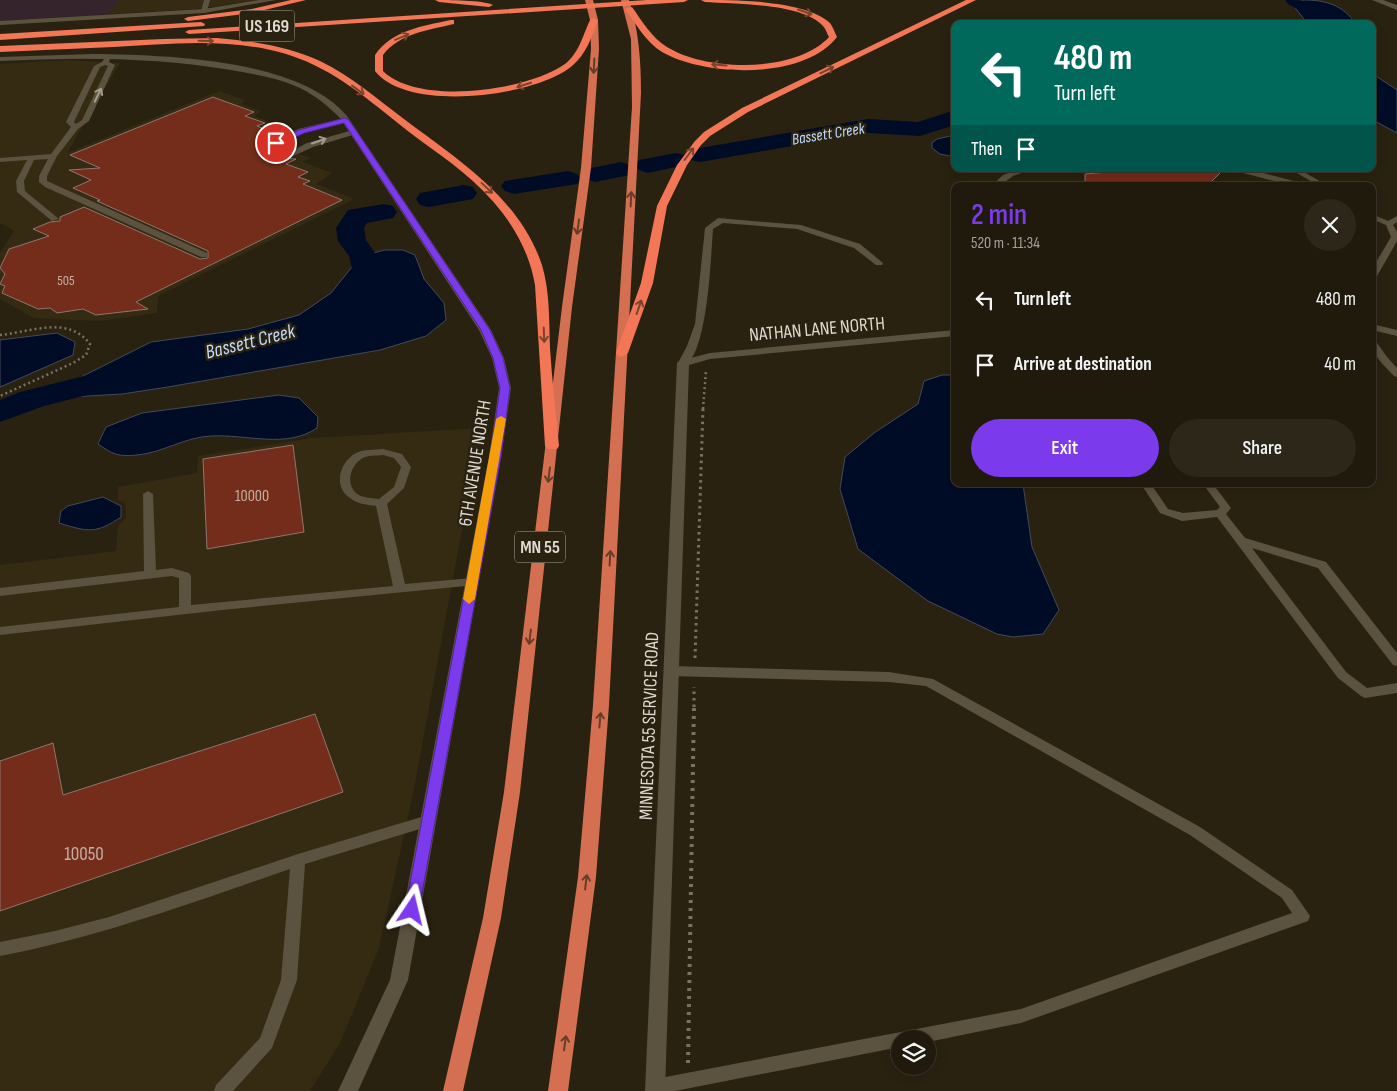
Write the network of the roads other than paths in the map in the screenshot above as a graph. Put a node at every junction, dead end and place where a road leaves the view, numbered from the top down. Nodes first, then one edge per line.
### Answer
1 (207, 0) edge
2 (272, 0) edge
3 (302, 0) edge
4 (439, 0) edge
5 (574, 0) edge
6 (589, 0) edge
7 (684, 0) edge
8 (705, 0) edge
9 (972, 0) edge
10 (1376, 0) edge
11 (1393, 0) edge
12 (1397, 2) edge
13 (627, 4) edge
14 (491, 5) junction
15 (560, 5) edge
16 (1397, 8) edge
17 (534, 10) junction
18 (204, 11) junction
19 (594, 20) junction
20 (0, 23) edge
21 (0, 36) edge
22 (0, 45) edge
23 (0, 49) edge
24 (0, 59) edge
25 (107, 59) junction
26 (345, 120) junction
27 (76, 127) junction
28 (353, 132) junction
29 (276, 143) dead end
30 (53, 156) junction
31 (286, 156) dead end
32 (32, 157) junction
33 (0, 160) edge
34 (1013, 172) edge
35 (1250, 172) edge
36 (1299, 172) edge
37 (999, 182) edge
38 (1287, 182) edge
39 (1317, 182) edge
40 (1376, 218) edge
41 (1397, 218) edge
42 (55, 219) dead end
43 (1389, 224) junction
44 (204, 255) dead end
45 (880, 263) dead end
46 (1376, 271) edge
47 (1376, 328) edge
48 (951, 333) edge
49 (1397, 333) edge
50 (1376, 348) edge
51 (622, 352) junction
52 (683, 363) junction
53 (1397, 374) edge
54 (552, 446) junction
55 (1148, 487) edge
56 (1210, 487) edge
57 (148, 494) dead end
58 (382, 504) junction
59 (1220, 513) junction
60 (1241, 541) junction
61 (150, 574) junction
62 (472, 582) junction
63 (400, 589) junction
64 (0, 592) edge
65 (186, 610) junction
66 (0, 631) edge
67 (1397, 662) edge
68 (670, 671) junction
69 (1397, 688) edge
70 (428, 821) junction
71 (298, 860) junction
72 (0, 948) edge
73 (936, 1032) edge
74 (891, 1041) edge
75 (655, 1089) edge
76 (222, 1091) edge
77 (348, 1091) edge
78 (453, 1091) edge
79 (558, 1091) edge

1 - 18 lane
2 - 18 street
3 - 21 highway
4 - 14 highway
5 - 15 highway, US 169
6 - 19 highway, MN 55
7 - 15 highway, US 169
8 -> 13 highway
51 -> 9 highway
10 - 16 street
11 - 12 street
51 -> 13 highway
14 - 15 highway, US 169
14 - 21 highway, US 169
15 - 17 highway, US 169
19 -> 17 highway
17 - 22 highway, US 169
18 - 20 street
19 -> 54 highway, MN 55
23 -> 54 highway
24 - 25 street, 6TH AVENUE NORTH
25 - 26 street, 6TH AVENUE NORTH
27 -> 25 lane
25 - 27 lane
26 - 28 street, 6TH AVENUE NORTH
26 - 29 lane
27 - 30 lane
31 -> 28 lane
28 - 62 street, 6TH AVENUE NORTH
30 - 32 lane
30 - 44 lane
32 - 33 lane
32 - 42 lane
34 - 37 lane
35 - 38 lane
36 - 39 lane
40 - 43 lane
41 - 43 lane
43 - 46 lane
45 - 52 lane
47 - 49 street
48 - 52 street, NATHAN LANE NORTH
50 - 53 lane
79 -> 51 highway
52 - 68 street, MINNESOTA 55 SERVICE ROAD
54 -> 78 highway, MN 55
55 - 59 lane
56 - 59 lane
57 - 61 lane
58 - 58 lane
58 - 63 lane
59 - 60 lane
60 - 67 lane
60 - 69 lane
61 - 64 lane
61 - 65 lane
62 - 63 lane
62 - 70 street, 6TH AVENUE NORTH
63 - 65 lane
65 - 66 lane
68 - 73 lane
68 - 75 street, MINNESOTA 55 SERVICE ROAD
70 - 71 lane
70 - 77 street, 6TH AVENUE NORTH
71 - 72 lane
71 - 76 lane
74 - 75 lane

